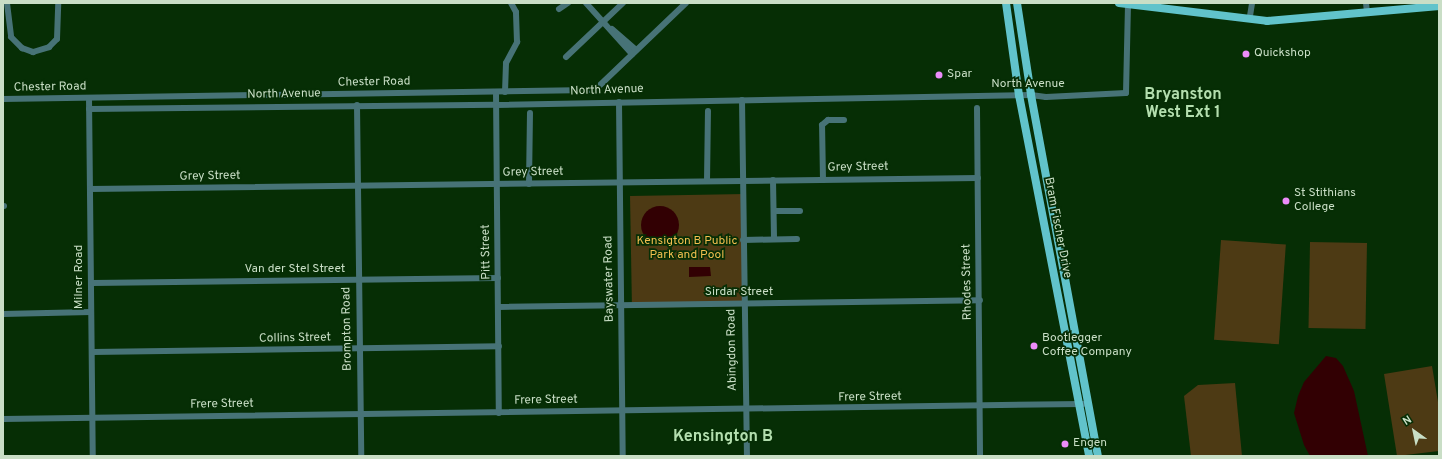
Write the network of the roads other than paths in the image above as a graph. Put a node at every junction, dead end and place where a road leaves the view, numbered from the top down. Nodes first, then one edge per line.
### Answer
1 (7, 3) edge
2 (58, 3) edge
3 (511, 3) edge
4 (568, 3) edge
5 (586, 3) edge
6 (623, 3) edge
7 (686, 3) edge
8 (1006, 3) edge
9 (1017, 3) edge
10 (1021, 3) edge
11 (1125, 3) edge
12 (1156, 3) edge
13 (1252, 3) edge
14 (1428, 3) edge
15 (1439, 6) edge
16 (1366, 8) edge
17 (559, 9) dead end
18 (1019, 13) junction
19 (1250, 16) junction
20 (604, 23) junction
21 (634, 52) junction
22 (566, 57) dead end
23 (496, 92) junction
24 (505, 92) junction
25 (1031, 94) junction
26 (1019, 95) junction
27 (89, 98) junction
28 (3, 99) edge
29 (742, 100) junction
30 (619, 102) junction
31 (357, 105) junction
32 (496, 105) junction
33 (977, 108) dead end
34 (89, 109) junction
35 (708, 111) dead end
36 (530, 113) dead end
37 (844, 120) dead end
38 (978, 178) junction
39 (774, 180) junction
40 (823, 180) junction
41 (707, 181) junction
42 (743, 181) junction
43 (620, 182) junction
44 (529, 184) junction
45 (497, 185) junction
46 (358, 186) junction
47 (90, 189) junction
48 (774, 211) junction
49 (800, 211) dead end
50 (774, 239) junction
51 (797, 239) dead end
52 (743, 240) junction
53 (498, 278) junction
54 (358, 281) junction
55 (92, 283) junction
56 (980, 300) junction
57 (744, 304) junction
58 (621, 305) junction
59 (498, 307) junction
60 (91, 312) junction
61 (3, 314) edge
62 (498, 346) junction
63 (360, 349) junction
64 (92, 352) junction
65 (1089, 404) junction
66 (1079, 405) junction
67 (979, 407) junction
68 (745, 410) junction
69 (623, 411) junction
70 (499, 413) junction
71 (361, 415) junction
72 (93, 418) junction
73 (3, 419) edge
74 (94, 456) edge
75 (361, 456) edge
76 (623, 456) edge
77 (747, 456) edge
78 (980, 456) edge
79 (1089, 456) edge
80 (1098, 456) edge

1 - 2 street
3 - 24 street
4 - 17 street
5 - 20 street
6 - 20 street
7 - 21 street, Chester Road
8 - 26 main road, Bram Fischer Drive
9 - 18 main road, Bram Fischer Drive
10 - 18 main road
11 - 16 main road
11 - 25 street, North Avenue
12 - 19 main road
13 - 19 street
14 - 16 main road
15 - 16 main road
16 - 19 main road
18 - 25 main road, Bram Fischer Drive
20 - 21 street
20 - 22 street
21 - 24 street, Chester Road
23 - 24 street, Chester Road
23 - 27 street, Chester Road
23 - 32 street, Pitt Street
25 - 26 street, North Avenue
25 - 65 main road, Bram Fischer Drive
26 - 29 street, North Avenue
26 - 66 main road, Bram Fischer Drive
27 - 28 street, Chester Road
27 - 34 street, Milner Road
29 - 30 street, North Avenue
29 - 42 street, Abingdon Road
30 - 32 street, North Avenue
30 - 43 street, Bayswater Road
31 - 32 street, North Avenue
31 - 34 street, North Avenue
31 - 46 street, Brompton Road
32 - 45 street, Pitt Street
33 - 38 street, Rhodes Street
34 - 47 street, Milner Road
35 - 41 street
36 - 44 street
37 - 40 street
38 - 40 street, Grey Street
38 - 56 street, Rhodes Street
39 - 40 street, Grey Street
39 - 42 street, Grey Street
39 - 48 street
41 - 42 street, Grey Street
41 - 43 street, Grey Street
42 - 52 street, Abingdon Road
43 - 44 street, Grey Street
43 - 58 street, Bayswater Road
44 - 45 street, Grey Street
45 - 46 street, Grey Street
45 - 53 street, Pitt Street
46 - 47 street, Grey Street
46 - 54 street, Brompton Road
47 - 55 street, Milner Road
48 - 49 street
48 - 50 street
50 - 51 street
50 - 52 street
52 - 57 street, Abingdon Road
53 - 54 street, Van der Stel Street
53 - 59 street, Pitt Street
54 - 55 street, Van der Stel Street
54 - 63 street, Brompton Road
55 - 60 street, Milner Road
56 - 57 street, Sirdar Street
56 - 67 street, Rhodes Street
57 - 58 street, Sirdar Street
57 - 68 street, Abingdon Road
58 - 59 street, Sirdar Street
58 - 69 street, Bayswater Road
59 - 62 street, Pitt Street
60 - 61 street
60 - 64 street, Milner Road
62 - 63 street, Collins Street
62 - 70 street, Pitt Street
63 - 64 street, Collins Street
63 - 71 street, Brompton Road
64 - 72 street, Milner Road
65 - 66 street, Frere Street
65 - 80 main road, Bram Fischer Drive
66 - 67 street, Frere Street
66 - 79 main road, Bram Fischer Drive
67 - 68 street, Frere Street
67 - 78 street, Rhodes Street
68 - 69 street, Frere Street
68 - 77 street, Abingdon Road
69 - 70 street, Frere Street
69 - 76 street, Bayswater Road
70 - 71 street, Frere Street
71 - 72 street, Frere Street
71 - 75 street, Brompton Road
72 - 73 street, Frere Street
72 - 74 street, Milner Road

